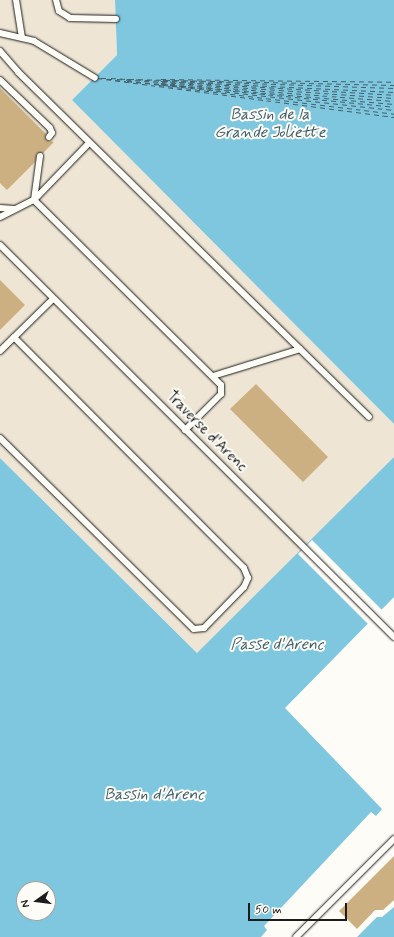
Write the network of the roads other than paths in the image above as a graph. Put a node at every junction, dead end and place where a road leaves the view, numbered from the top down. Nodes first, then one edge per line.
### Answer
1 (16, 0) edge
2 (56, 0) edge
3 (116, 19) dead end
4 (0, 33) edge
5 (22, 37) junction
6 (0, 51) edge
7 (95, 78) dead end
8 (0, 80) edge
9 (49, 138) dead end
10 (89, 143) junction
11 (40, 156) dead end
12 (34, 200) junction
13 (0, 208) edge
14 (15, 210) junction
15 (0, 217) edge
16 (0, 245) edge
17 (53, 299) junction
18 (14, 337) junction
19 (300, 349) junction
20 (0, 350) edge
21 (213, 376) junction
22 (369, 417) dead end
23 (185, 430) junction
24 (0, 438) edge
25 (394, 637) edge
26 (394, 839) edge
27 (296, 937) edge

1 - 5 lane
2 - 3 lane
4 - 5 lane
5 - 7 lane
6 - 10 lane
8 - 9 lane
10 - 12 lane
10 - 19 lane
11 - 12 lane
12 - 14 lane
12 - 21 lane
13 - 14 lane
14 - 15 lane
16 - 17 lane, Traverse d'Arenc
17 - 18 lane
17 - 23 lane, Traverse d'Arenc
18 - 20 lane
18 - 24 lane
19 - 21 lane
19 - 22 lane
21 - 23 lane
23 - 25 lane, Traverse d'Arenc
26 - 27 lane

